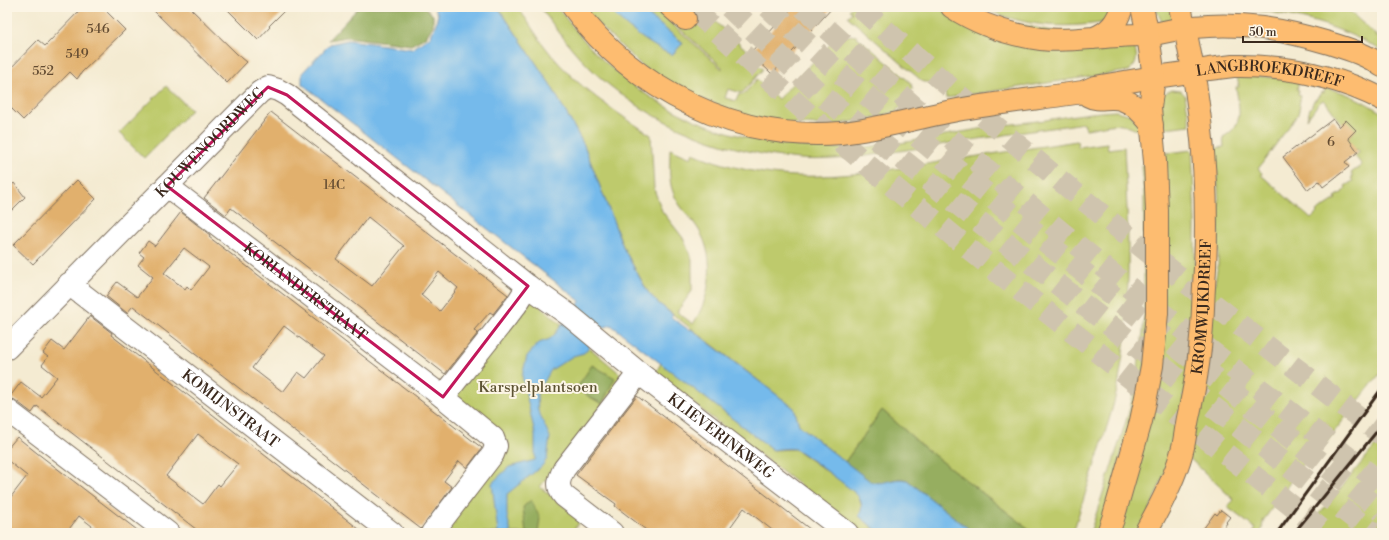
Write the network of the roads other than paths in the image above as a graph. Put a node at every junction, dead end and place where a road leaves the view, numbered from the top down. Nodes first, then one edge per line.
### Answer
1 (573, 7) edge
2 (952, 7) edge
3 (1122, 7) edge
4 (1142, 7) edge
5 (1180, 7) edge
6 (1185, 28) junction
7 (1148, 35) junction
8 (1094, 38) junction
9 (1382, 66) edge
10 (1194, 72) junction
11 (1154, 77) junction
12 (1083, 92) junction
13 (1382, 99) edge
14 (1152, 125) junction
15 (167, 186) junction
16 (69, 284) junction
17 (528, 286) junction
18 (7, 348) edge
19 (639, 373) junction
20 (444, 398) junction
21 (7, 410) edge
22 (588, 526) edge
23 (386, 531) edge
24 (168, 533) edge
25 (432, 533) edge
26 (612, 533) edge
27 (847, 533) edge
28 (1108, 533) edge
29 (1145, 533) edge

1 - 12 main road, LANGBROEKDREEF
2 - 8 main road
3 - 8 main road
4 - 7 main road
5 - 6 main road, KROMWIJKDREEF
6 - 7 main road
6 - 9 main road
6 - 10 main road, KROMWIJKDREEF
7 - 8 main road
7 - 11 main road
10 - 11 main road, LANGBROEKDREEF
10 - 13 main road, LANGBROEKDREEF
10 - 29 main road, KROMWIJKDREEF
11 - 12 main road, LANGBROEKDREEF
11 - 14 main road
12 - 14 main road
14 - 28 main road
15 - 16 street, KOUWENOORDWEG
15 - 17 street, KOUWENOORDWEG
15 - 20 street, KORIANDERSTRAAT
16 - 18 street, KOUWENOORDWEG
16 - 23 street, KOMIJNSTRAAT
17 - 19 street, KLIEVERINKWEG
17 - 20 street
19 - 22 street
19 - 27 street, KLIEVERINKWEG
20 - 25 street, KORIANDERSTRAAT
21 - 24 street
22 - 26 street

